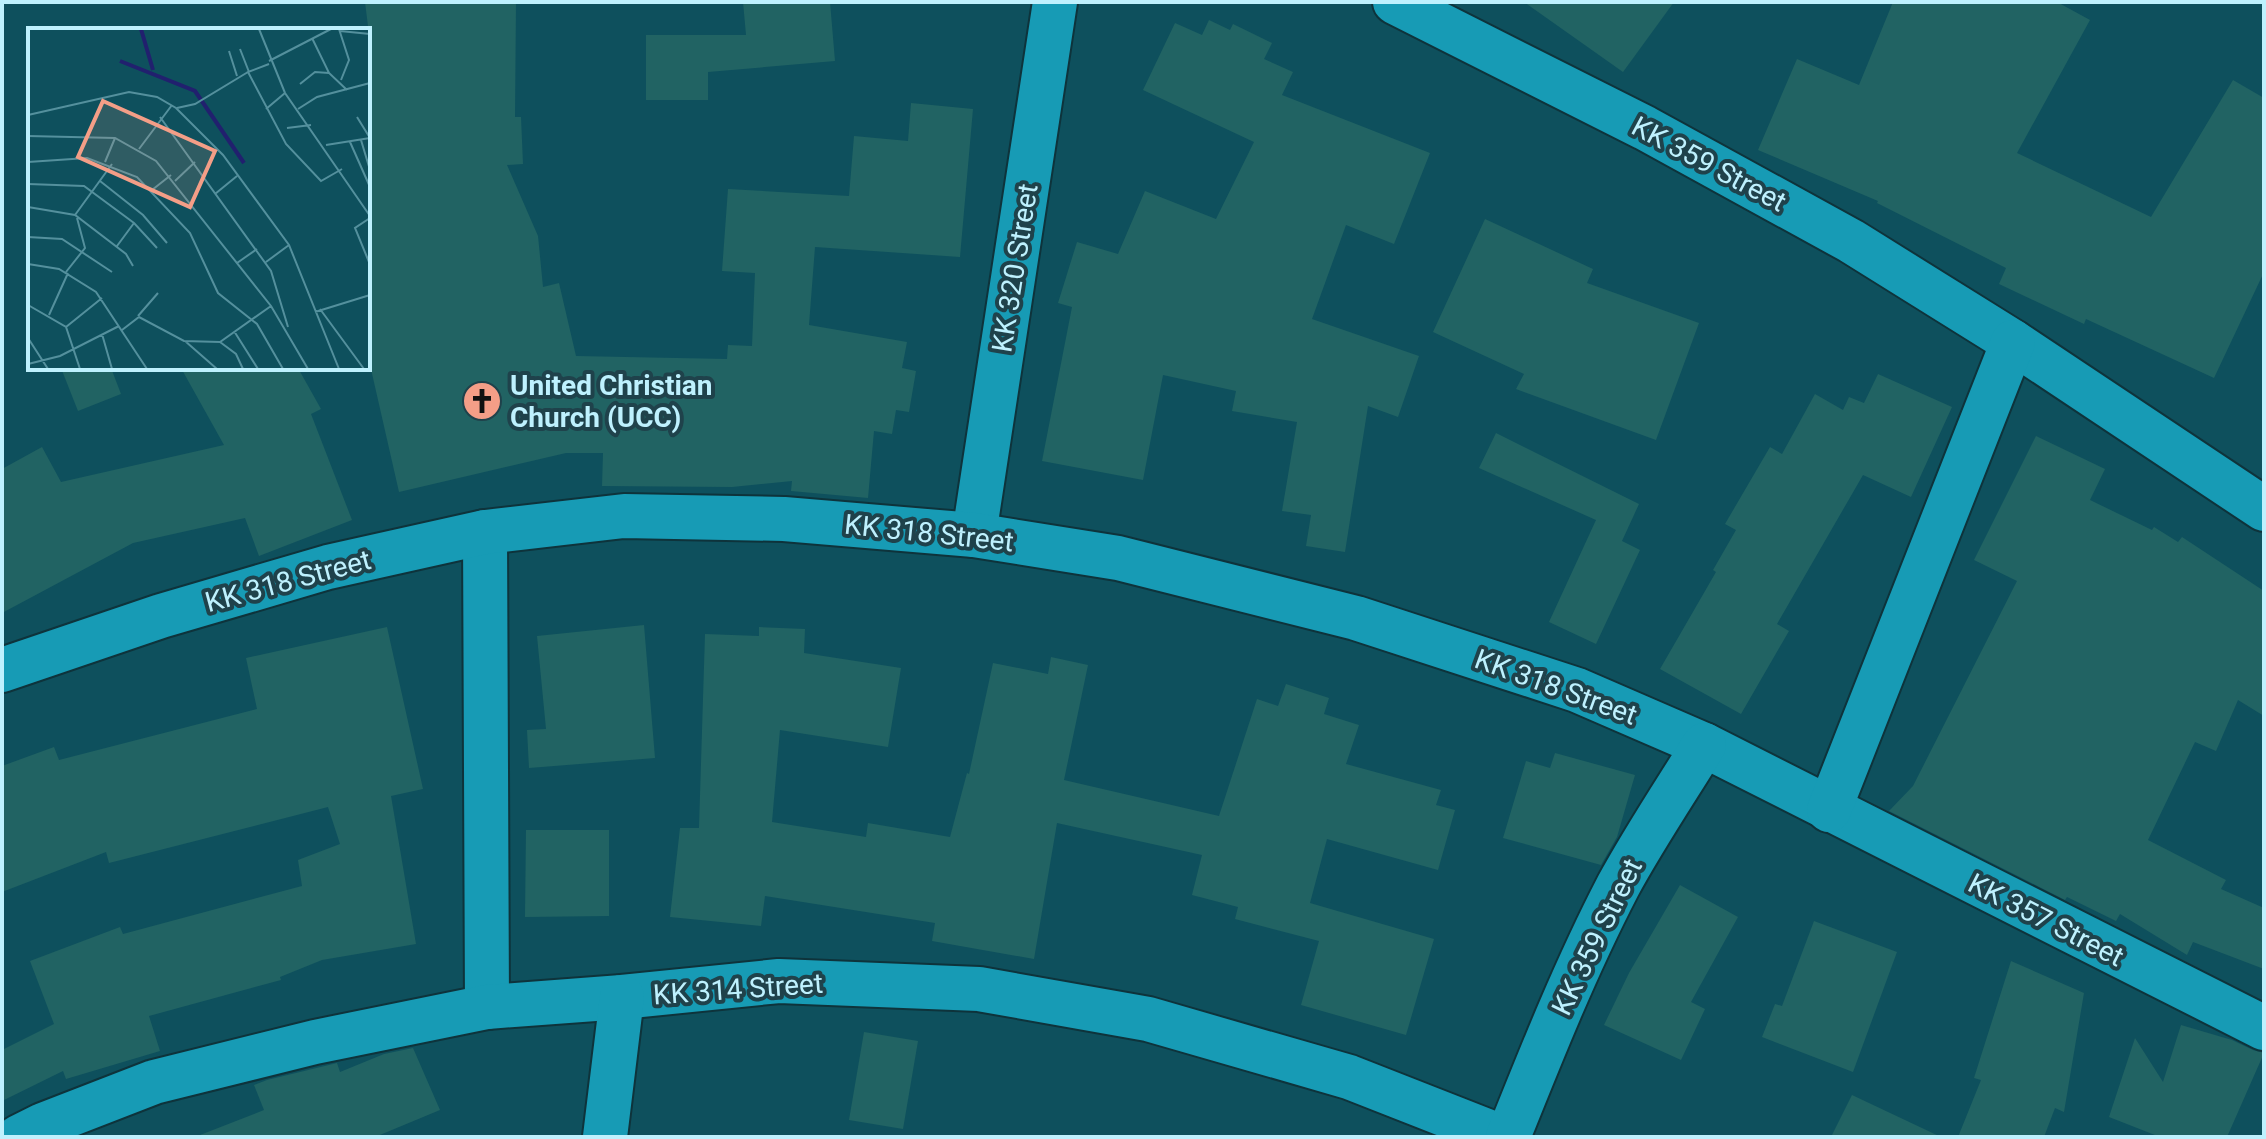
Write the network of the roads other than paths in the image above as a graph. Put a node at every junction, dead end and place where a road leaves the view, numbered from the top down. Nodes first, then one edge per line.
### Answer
1 (1055, 2) edge
2 (1395, 2) edge
3 (2013, 342) junction
4 (2264, 509) edge
5 (485, 532) junction
6 (974, 535) junction
7 (2, 670) edge
8 (1704, 745) junction
9 (1829, 810) junction
10 (622, 997) junction
11 (487, 1007) junction
12 (2264, 1028) edge
13 (19, 1137) edge
14 (605, 1137) edge
15 (1505, 1137) edge

1 - 6 street, KK 320 Street
2 - 3 street, KK 359 Street
3 - 4 street, KK 359 Street
3 - 9 street
5 - 6 street, KK 318 Street
5 - 7 street, KK 318 Street
5 - 11 street
6 - 8 street, KK 318 Street
8 - 9 street, KK 318 Street
8 - 15 street, KK 359 Street
9 - 12 street, KK 357 Street
10 - 11 street, KK 314 Street
10 - 14 street
10 - 15 street, KK 314 Street
11 - 13 street, KK 314 Street

